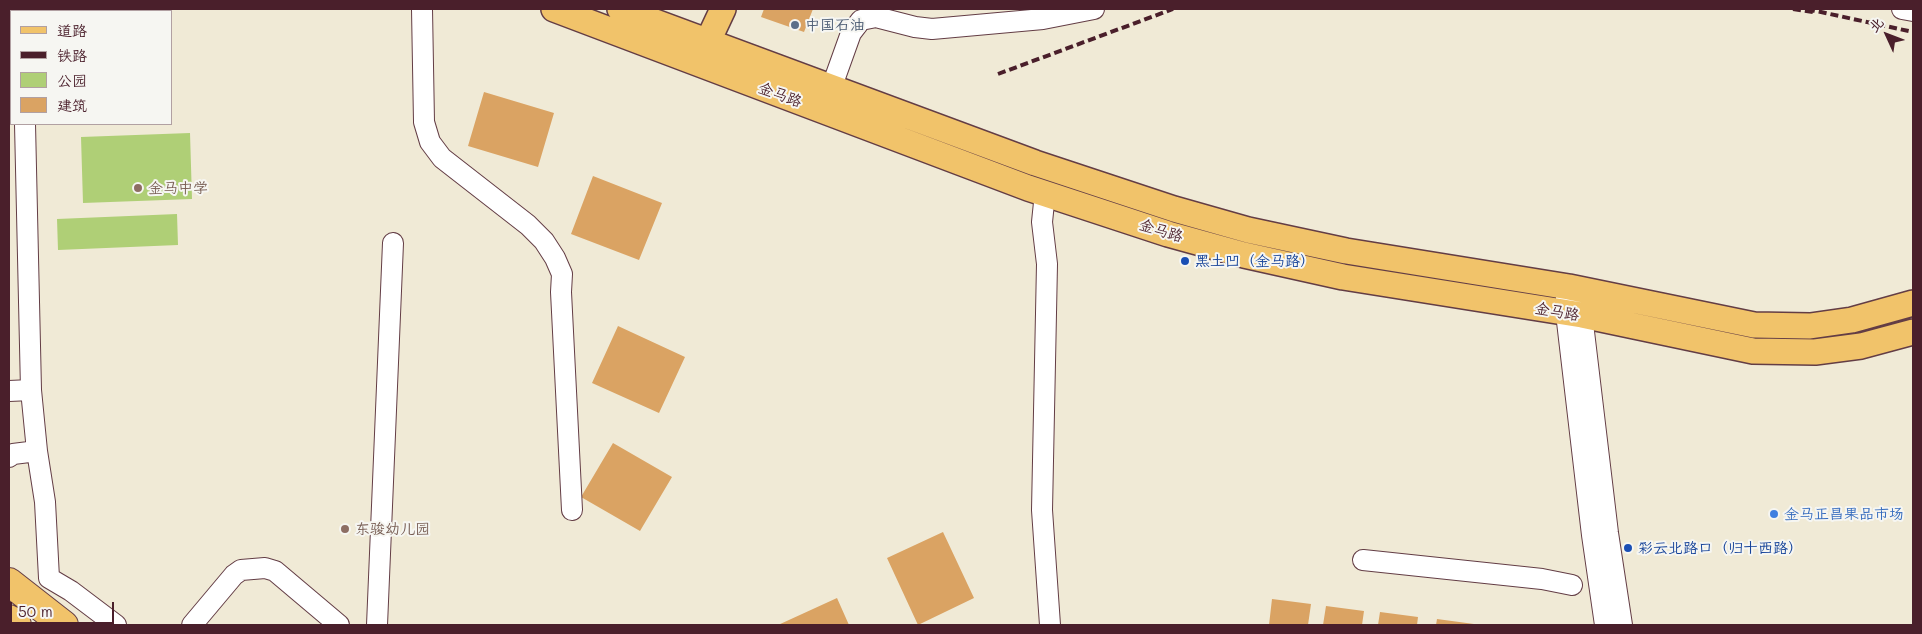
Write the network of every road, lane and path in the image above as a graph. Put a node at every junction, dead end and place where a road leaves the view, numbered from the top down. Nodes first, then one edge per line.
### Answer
1 (422, 9) edge
2 (554, 9) edge
3 (620, 9) edge
4 (708, 9) edge
5 (722, 9) edge
6 (1094, 9) edge
7 (1902, 9) edge
8 (1913, 11) edge
9 (862, 14) edge
10 (702, 39) junction
11 (832, 86) junction
12 (25, 125) edge
13 (1045, 194) junction
14 (394, 243) dead end
15 (1577, 288) junction
16 (1913, 303) edge
17 (1574, 314) junction
18 (1913, 332) edge
19 (31, 390) junction
20 (9, 391) edge
21 (37, 451) junction
22 (9, 457) edge
23 (572, 510) dead end
24 (1363, 560) dead end
25 (9, 582) edge
26 (1572, 585) dead end
27 (9, 619) edge
28 (17, 625) edge
29 (64, 625) edge
30 (116, 625) edge
31 (192, 625) edge
32 (339, 625) edge
33 (377, 625) edge
34 (1050, 625) edge
35 (1605, 625) edge
36 (1622, 625) edge

1 - 23 street
2 - 13 main road, 金马路
3 - 10 main road, 金马路
4 - 10 main road
5 - 10 main road
6 - 9 street
7 - 8 street
9 - 11 street
10 - 11 main road, 金马路
11 - 15 main road, 金马路
12 - 19 street
13 - 17 main road, 金马路
13 - 34 street
14 - 33 street
15 - 16 main road, 金马路
15 - 17 street
17 - 18 main road, 金马路
17 - 35 street
17 - 36 street
19 - 20 street
19 - 21 street
21 - 22 street
21 - 30 street
24 - 26 street
25 - 29 highway
27 - 28 highway
31 - 32 street

